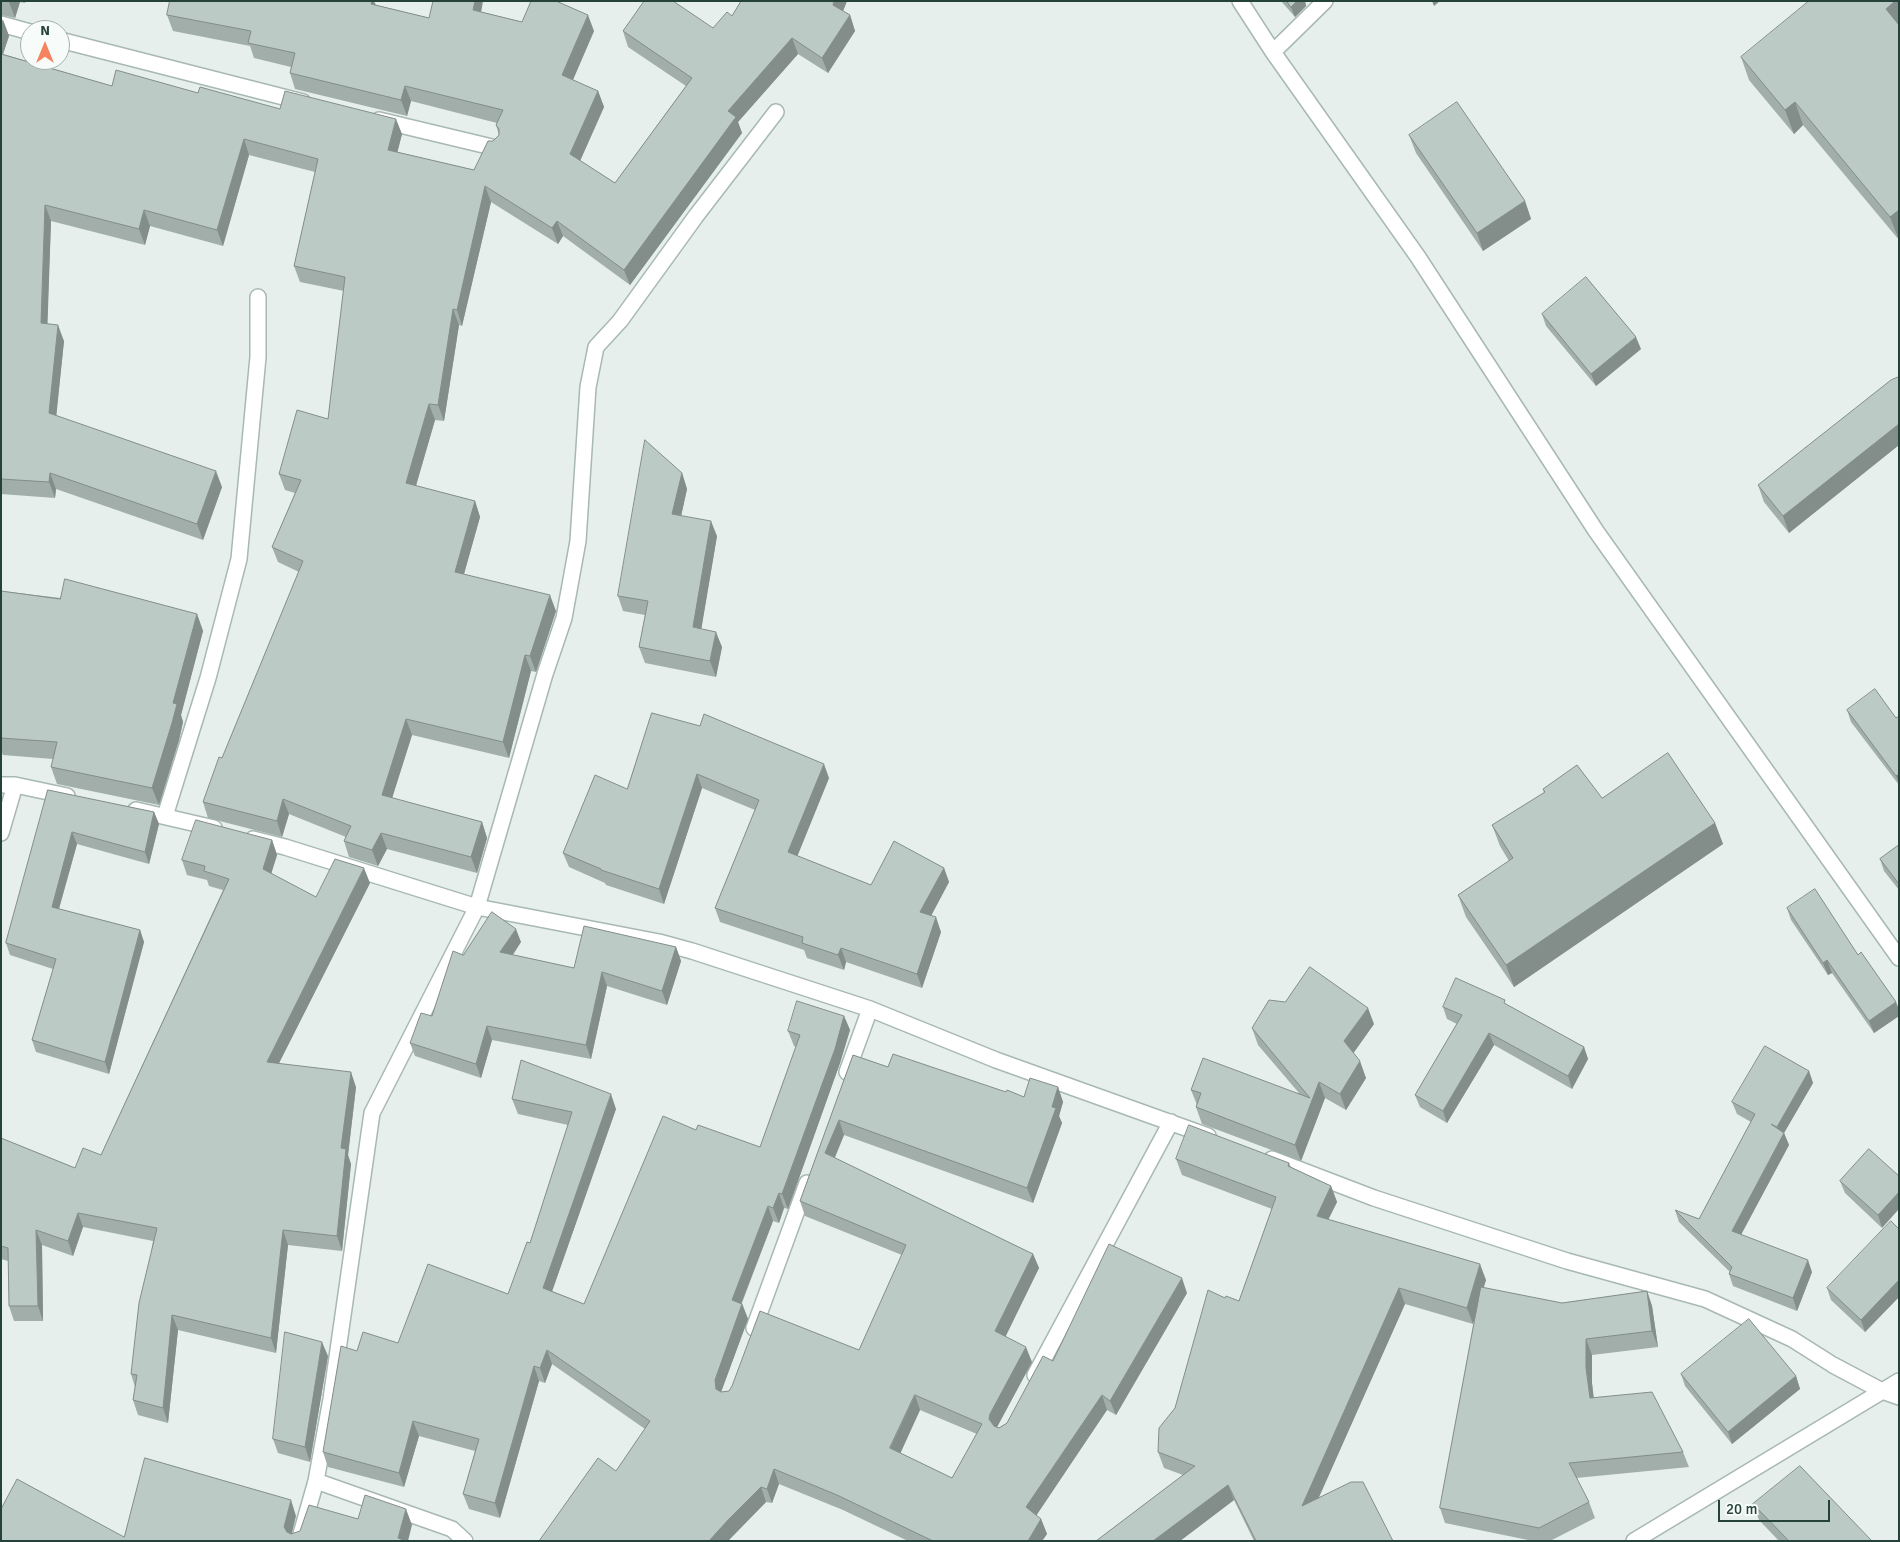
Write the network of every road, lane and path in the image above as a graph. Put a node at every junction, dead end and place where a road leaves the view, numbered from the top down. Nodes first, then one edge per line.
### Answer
1 (1240, 1) edge
2 (1325, 1) edge
3 (1, 24) edge
4 (20, 29) edge
5 (70, 43) edge
6 (1273, 52) junction
7 (319, 106) edge
8 (776, 112) dead end
9 (365, 117) edge
10 (496, 148) edge
11 (258, 296) dead end
12 (8, 785) edge
13 (80, 798) edge
14 (118, 806) edge
15 (165, 816) junction
16 (1, 833) edge
17 (477, 907) junction
18 (1899, 958) edge
19 (870, 1009) junction
20 (843, 1083) edge
21 (1170, 1122) junction
22 (1226, 1142) edge
23 (1254, 1153) edge
24 (813, 1167) edge
25 (749, 1342) edge
26 (1899, 1381) edge
27 (1027, 1390) edge
28 (1882, 1391) junction
29 (1899, 1398) edge
30 (316, 1481) junction
31 (299, 1541) edge
32 (465, 1541) edge
33 (1634, 1541) edge

1 - 6 street
2 - 6 street
3 - 4 street
5 - 7 street
6 - 18 street
8 - 17 street
9 - 10 street
11 - 15 street
12 - 13 street
12 - 16 street
14 - 15 street
15 - 17 street
17 - 19 street
17 - 30 street
19 - 20 street
19 - 21 street
21 - 22 street
21 - 27 street
23 - 28 street
24 - 25 street
26 - 28 street
28 - 29 street
28 - 33 street
30 - 31 street
30 - 32 street

